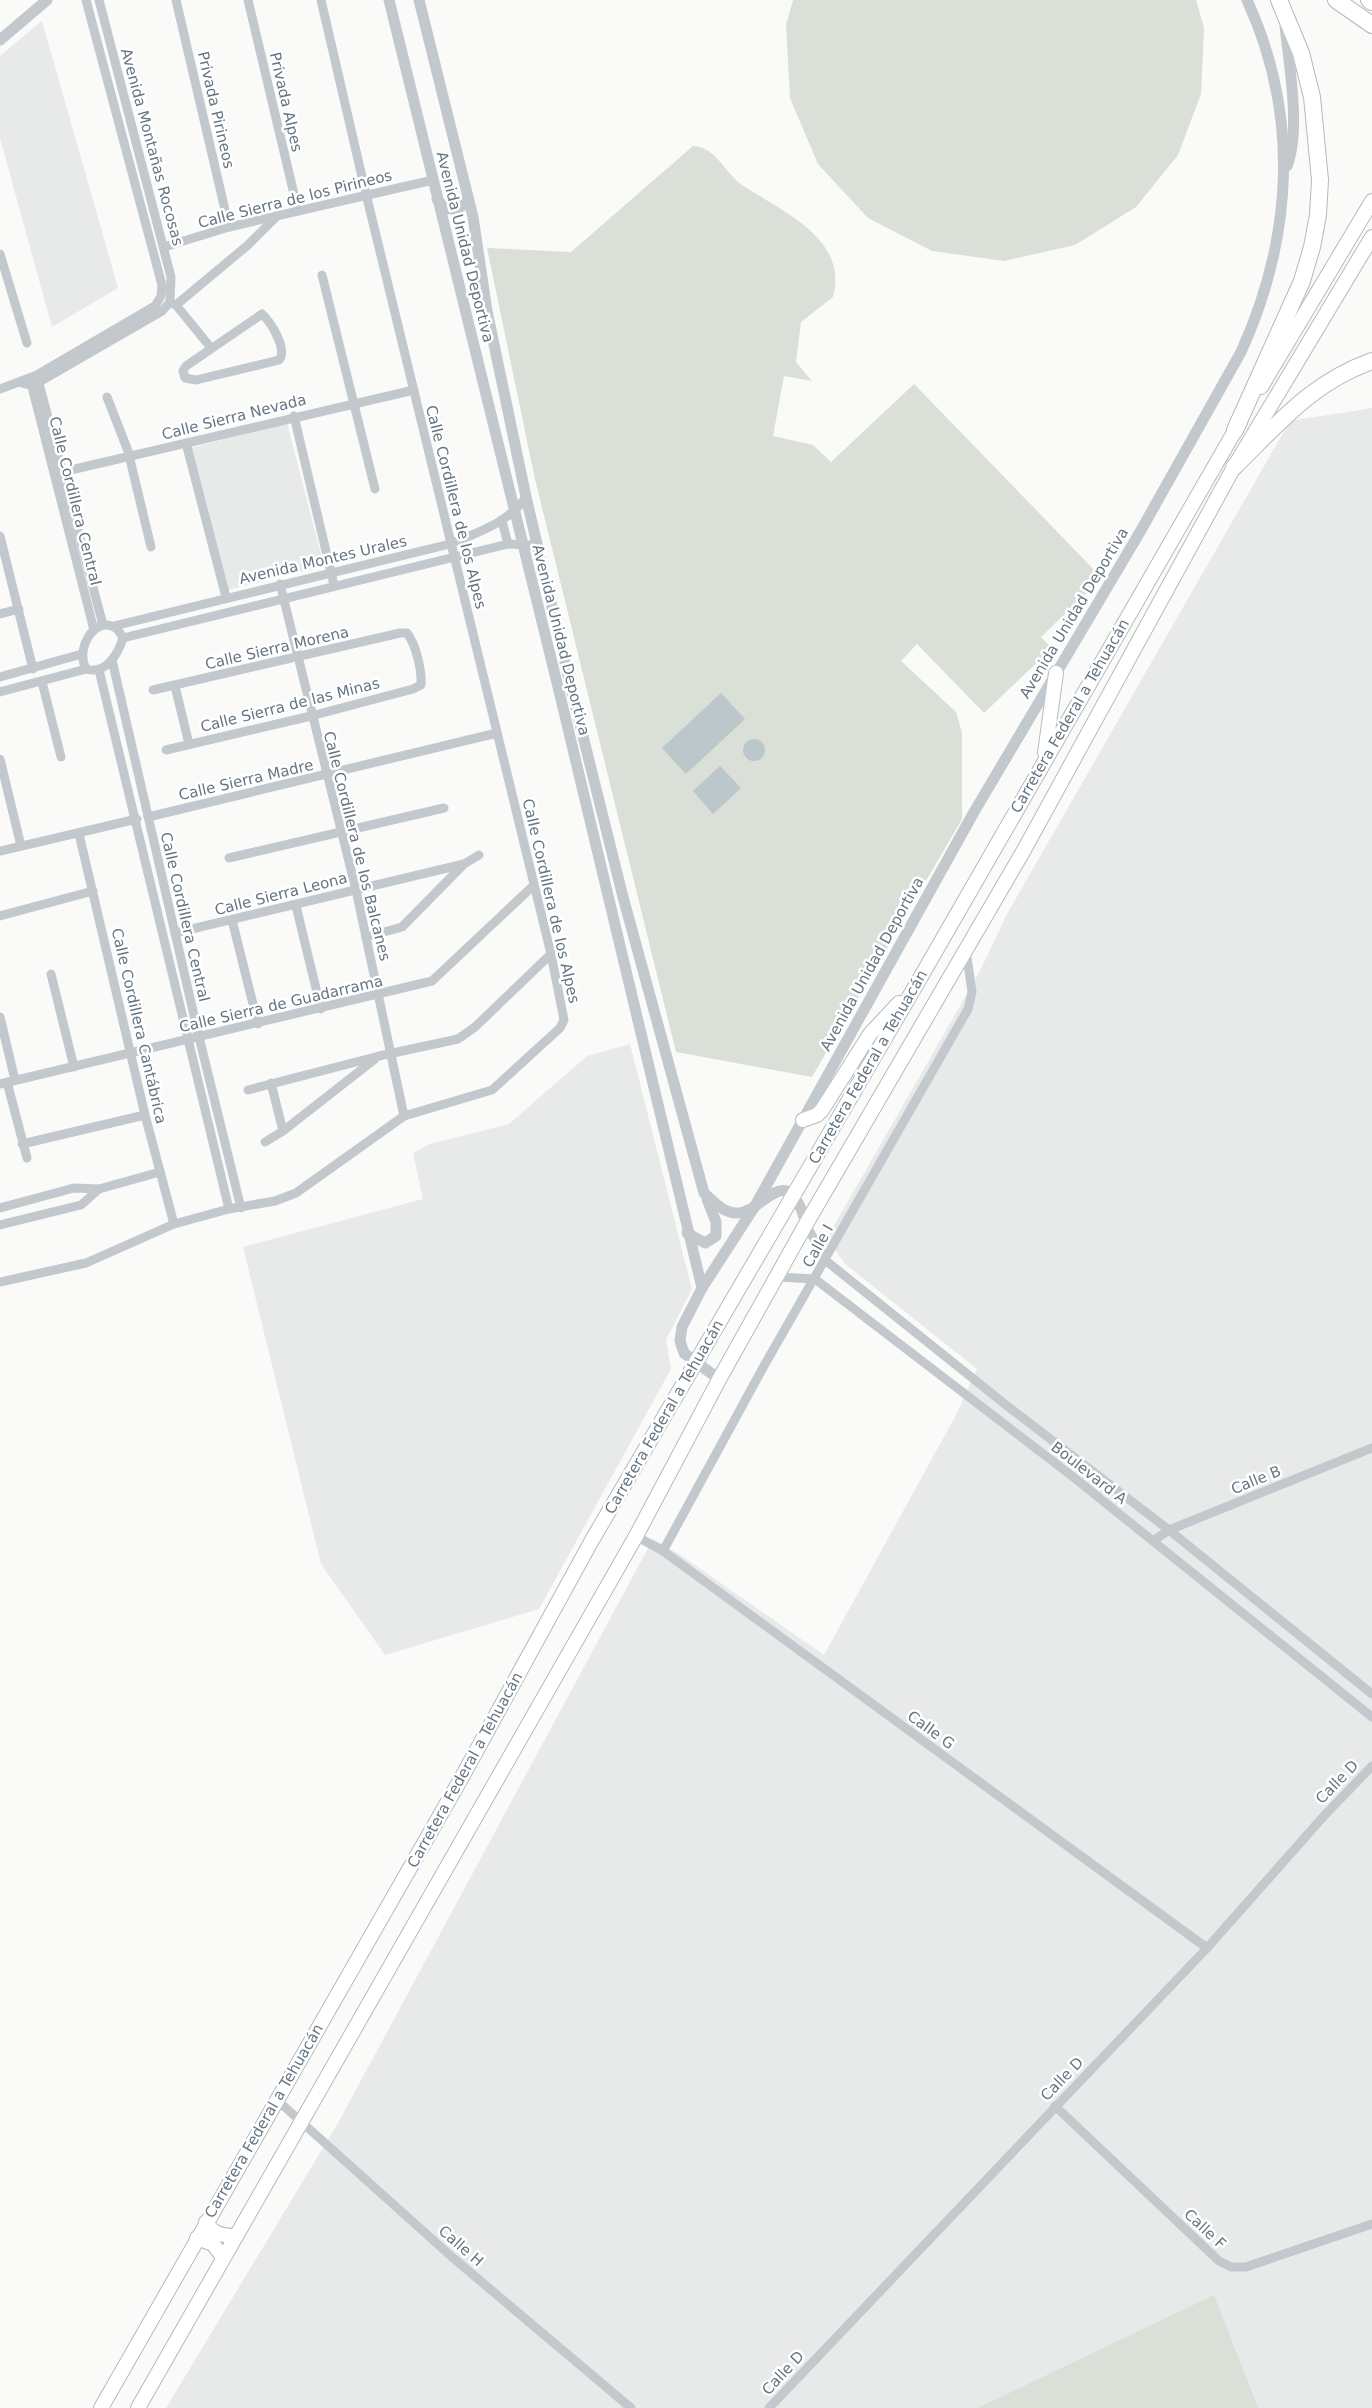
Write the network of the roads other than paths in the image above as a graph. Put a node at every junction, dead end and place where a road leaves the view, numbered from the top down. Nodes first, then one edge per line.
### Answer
1 (47, 0) edge
2 (86, 0) edge
3 (99, 0) edge
4 (176, 0) edge
5 (248, 0) edge
6 (321, 0) edge
7 (390, 0) edge
8 (419, 0) edge
9 (1246, 0) edge
10 (1336, 0) edge
11 (1281, 6) edge
12 (1372, 25) edge
13 (0, 40) edge
14 (1284, 174) junction
15 (433, 180) junction
16 (366, 194) junction
17 (468, 198) junction
18 (437, 199) junction
19 (1372, 202) edge
20 (298, 211) junction
21 (277, 216) junction
22 (228, 227) junction
23 (1372, 237) edge
24 (164, 246) junction
25 (0, 254) edge
26 (322, 275) dead end
27 (161, 296) junction
28 (173, 304) junction
29 (27, 343) dead end
30 (212, 348) junction
31 (1372, 361) edge
32 (32, 381) junction
33 (0, 390) edge
34 (414, 390) junction
35 (107, 397) dead end
36 (353, 403) junction
37 (294, 416) junction
38 (1235, 430) junction
39 (186, 443) junction
40 (129, 456) junction
41 (1234, 467) junction
42 (62, 472) junction
43 (375, 489) dead end
44 (526, 497) junction
45 (514, 511) junction
46 (502, 520) junction
47 (0, 536) edge
48 (450, 544) junction
49 (508, 544) junction
50 (522, 544) junction
51 (151, 547) dead end
52 (538, 548) junction
53 (453, 556) junction
54 (331, 572) junction
55 (280, 584) junction
56 (334, 585) junction
57 (226, 597) junction
58 (282, 598) junction
59 (20, 609) junction
60 (0, 614) edge
61 (103, 625) junction
62 (114, 626) junction
63 (94, 630) junction
64 (123, 638) junction
65 (82, 654) junction
66 (297, 657) junction
67 (112, 660) junction
68 (33, 669) junction
69 (86, 669) junction
70 (99, 670) junction
71 (1056, 673) junction
72 (0, 677) edge
73 (42, 682) junction
74 (421, 685) joint
75 (175, 686) junction
76 (153, 690) dead end
77 (0, 692) edge
78 (311, 716) junction
79 (497, 733) junction
80 (189, 744) junction
81 (166, 750) dead end
82 (61, 757) dead end
83 (0, 759) edge
84 (1043, 763) junction
85 (327, 775) junction
86 (444, 808) dead end
87 (148, 817) junction
88 (137, 819) junction
89 (605, 825) junction
90 (591, 828) junction
91 (341, 832) junction
92 (79, 834) junction
93 (21, 846) junction
94 (0, 851) edge
95 (478, 854) dead end
96 (229, 858) dead end
97 (615, 863) junction
98 (464, 864) junction
99 (600, 865) junction
100 (533, 886) junction
101 (356, 890) junction
102 (93, 891) junction
103 (623, 897) junction
104 (609, 899) junction
105 (296, 906) junction
106 (0, 916) edge
107 (232, 920) junction
108 (175, 933) junction
109 (366, 937) junction
110 (965, 948) junction
111 (551, 954) junction
112 (51, 974) dead end
113 (919, 980) junction
114 (380, 995) junction
115 (321, 1009) junction
116 (0, 1017) edge
117 (258, 1024) junction
118 (199, 1037) junction
119 (189, 1040) junction
120 (131, 1053) junction
121 (392, 1053) junction
122 (379, 1056) junction
123 (74, 1067) junction
124 (7, 1082) edge
125 (271, 1083) junction
126 (248, 1090) dead end
127 (145, 1115) junction
128 (404, 1116) junction
129 (803, 1120) junction
130 (284, 1132) junction
131 (265, 1142) dead end
132 (22, 1144) junction
133 (27, 1158) dead end
134 (160, 1172) junction
135 (99, 1188) junction
136 (704, 1193) junction
137 (793, 1195) junction
138 (755, 1206) junction
139 (0, 1208) edge
140 (241, 1208) junction
141 (229, 1209) junction
142 (174, 1224) junction
143 (806, 1224) junction
144 (0, 1225) edge
145 (687, 1233) junction
146 (825, 1260) junction
147 (777, 1277) junction
148 (815, 1279) junction
149 (0, 1282) edge
150 (702, 1288) junction
151 (695, 1364) junction
152 (721, 1376) junction
153 (987, 1389) junction
154 (975, 1403) junction
155 (1372, 1448) edge
156 (1170, 1530) junction
157 (636, 1536) junction
158 (1153, 1540) junction
159 (663, 1551) junction
160 (1372, 1694) edge
161 (1372, 1717) edge
162 (1372, 1766) edge
163 (1207, 1948) junction
164 (277, 2100) junction
165 (1054, 2106) junction
166 (302, 2121) junction
167 (206, 2222) junction
168 (1372, 2224) edge
169 (236, 2236) junction
170 (196, 2238) junction
171 (223, 2257) junction
172 (101, 2408) edge
173 (138, 2408) edge
174 (631, 2408) edge
175 (769, 2408) edge

1 - 13 street
2 - 27 street, Avenida Montañas Rocosas
3 - 24 street, Avenida Montañas Rocosas
4 - 22 street, Privada Pirineos
5 - 20 street, Privada Alpes
6 - 16 street, Calle Cordillera de los Alpes
7 - 15 street, Avenida Unidad Deportiva
8 - 17 street, Avenida Unidad Deportiva
9 - 14 street, Avenida Unidad Deportiva
10 - 12 highway
11 - 14 street
11 - 38 highway
14 - 71 street, Avenida Unidad Deportiva
15 - 16 street, Calle Sierra de los Pirineos
15 - 18 street, Avenida Unidad Deportiva
16 - 20 street, Calle Sierra de los Pirineos
16 - 34 street, Calle Cordillera de los Alpes
17 - 18 street
17 - 44 street, Avenida Unidad Deportiva
18 - 45 street, Avenida Unidad Deportiva
19 - 38 main road, Carretera Federal a Tehuacán
20 - 21 street, Calle Sierra de los Pirineos
21 - 22 street, Calle Sierra de los Pirineos
21 - 28 street
22 - 24 street, Calle Sierra de los Pirineos
23 - 41 main road, Carretera Federal a Tehuacán
24 - 28 street, Avenida Montañas Rocosas
25 - 29 street
26 - 36 street
27 - 28 street
27 - 32 street
28 - 30 street
28 - 32 street
30 - 30 street
31 - 41 highway
32 - 33 street
32 - 42 street, Calle Cordillera Central
32 - 63 street, Calle Cordillera Central
34 - 36 street, Calle Sierra Nevada
34 - 48 street, Calle Cordillera de los Alpes
35 - 40 street
36 - 37 street, Calle Sierra Nevada
36 - 43 street
37 - 39 street, Calle Sierra Nevada
37 - 54 street
38 - 84 main road, Carretera Federal a Tehuacán
39 - 40 street, Calle Sierra Nevada
39 - 57 street
40 - 42 street, Calle Sierra Nevada
40 - 51 street
41 - 110 main road, Carretera Federal a Tehuacán
42 - 61 street, Calle Cordillera Central
44 - 45 street, Avenida Montes Urales
44 - 52 street, Avenida Unidad Deportiva
45 - 46 street, Avenida Montes Urales
45 - 50 street, Avenida Unidad Deportiva
46 - 48 street, Avenida Montes Urales
46 - 49 street
47 - 59 street
48 - 53 street, Calle Cordillera de los Alpes
48 - 54 street, Avenida Montes Urales
49 - 50 street, Avenida Montes Urales
49 - 53 street, Avenida Montes Urales
50 - 52 street, Avenida Montes Urales
50 - 90 street, Avenida Unidad Deportiva
52 - 89 street, Avenida Unidad Deportiva
53 - 56 street, Avenida Montes Urales
53 - 79 street, Calle Cordillera de los Alpes
54 - 55 street, Avenida Montes Urales
54 - 56 street
55 - 57 street, Avenida Montes Urales
55 - 58 street, Calle Cordillera de los Balcanes
56 - 58 street, Avenida Montes Urales
57 - 62 street, Avenida Montes Urales
58 - 64 street, Avenida Montes Urales
58 - 66 street, Calle Cordillera de los Balcanes
59 - 60 street
59 - 68 street
61 - 62 street
61 - 63 street
62 - 64 street
63 - 65 street
64 - 67 street
65 - 68 street
65 - 69 street
66 - 74 street, Calle Sierra Morena
66 - 75 street, Calle Sierra Morena
66 - 78 street, Calle Cordillera de los Balcanes
67 - 70 street
67 - 87 street, Calle Cordillera Central
68 - 72 street
69 - 70 street
69 - 73 street
70 - 88 street, Calle Cordillera Central
71 - 84 main road
71 - 129 street, Avenida Unidad Deportiva
73 - 77 street
73 - 82 street
74 - 78 street, Calle Sierra de las Minas
75 - 76 street, Calle Sierra Morena
75 - 80 street
78 - 80 street, Calle Sierra de las Minas
78 - 85 street, Calle Cordillera de los Balcanes
79 - 85 street, Calle Sierra Madre
79 - 100 street, Calle Cordillera de los Alpes
80 - 81 street, Calle Sierra de las Minas
83 - 93 street
84 - 113 main road, Carretera Federal a Tehuacán
85 - 87 street, Calle Sierra Madre
85 - 91 street, Calle Cordillera de los Balcanes
86 - 91 street
87 - 108 street, Calle Cordillera Central
88 - 92 street
88 - 119 street, Calle Cordillera Central
89 - 90 street
89 - 97 street, Avenida Unidad Deportiva
90 - 99 street, Avenida Unidad Deportiva
91 - 96 street
91 - 101 street, Calle Cordillera de los Balcanes
92 - 93 street
92 - 102 street, Calle Cordillera Cantábrica
93 - 94 street
95 - 98 street, Calle Sierra Leona
97 - 99 street
97 - 103 street, Avenida Unidad Deportiva
98 - 101 street, Calle Sierra Leona
98 - 109 street
99 - 104 street, Avenida Unidad Deportiva
100 - 111 street, Calle Cordillera de los Alpes
100 - 114 street, Calle Sierra de Guadarrama
101 - 105 street, Calle Sierra Leona
101 - 109 street, Calle Cordillera de los Balcanes
102 - 106 street
102 - 120 street, Calle Cordillera Cantábrica
103 - 104 street
103 - 136 street, Avenida Unidad Deportiva
104 - 145 street, Avenida Unidad Deportiva
105 - 107 street, Calle Sierra Leona
105 - 115 street
107 - 108 street, Calle Sierra Leona
107 - 117 street
108 - 118 street, Calle Cordillera Central
109 - 114 street, Calle Cordillera de los Balcanes
110 - 143 main road, Carretera Federal a Tehuacán
110 - 146 street, Calle I
111 - 121 street
111 - 128 street, Calle Cordillera de los Alpes
112 - 123 street
113 - 129 main road
113 - 137 main road, Carretera Federal a Tehuacán
114 - 115 street, Calle Sierra de Guadarrama
114 - 121 street, Calle Cordillera de los Balcanes
115 - 117 street, Calle Sierra de Guadarrama
116 - 124 street
117 - 118 street, Calle Sierra de Guadarrama
118 - 119 street, Calle Sierra de Guadarrama
118 - 140 street, Calle Cordillera Central
119 - 120 street, Calle Sierra de Guadarrama
119 - 141 street, Calle Cordillera Central
120 - 123 street, Calle Sierra de Guadarrama
120 - 127 street, Calle Cordillera Cantábrica
121 - 122 street
121 - 128 street, Calle Cordillera de los Balcanes
122 - 125 street
122 - 130 street
123 - 124 street, Calle Sierra de Guadarrama
124 - 132 street
125 - 126 street
125 - 130 street
127 - 132 street
127 - 134 street, Calle Cordillera Cantábrica
128 - 140 street
129 - 138 street, Avenida Unidad Deportiva
130 - 131 street
132 - 133 street
134 - 135 street
134 - 142 street, Calle Cordillera Cantábrica
135 - 139 street
135 - 144 street
136 - 138 street, Avenida Unidad Deportiva
136 - 145 street
137 - 138 street, Avenida Unidad Deportiva
137 - 143 street
137 - 151 main road, Carretera Federal a Tehuacán
138 - 150 street, Avenida Unidad Deportiva
140 - 141 street
141 - 142 street
142 - 149 street
143 - 146 street, Boulevard A
143 - 147 main road, Carretera Federal a Tehuacán
145 - 150 street, Avenida Unidad Deportiva
146 - 148 street, Calle I
146 - 153 street, Boulevard A
147 - 148 street
147 - 152 main road, Carretera Federal a Tehuacán
148 - 154 street, Boulevard A
148 - 159 street, Calle I
150 - 151 street, Avenida Unidad Deportiva
151 - 152 street, Avenida Unidad Deportiva
151 - 164 main road, Carretera Federal a Tehuacán
152 - 157 main road, Carretera Federal a Tehuacán
153 - 154 street
153 - 156 street, Boulevard A
154 - 158 street, Boulevard A
155 - 156 street, Calle B
156 - 158 street, Calle B
156 - 160 street, Boulevard A
157 - 159 street, Calle G
157 - 166 main road, Carretera Federal a Tehuacán
158 - 161 street, Boulevard A
159 - 163 street, Calle G
162 - 163 street, Calle D
163 - 165 street, Calle D
164 - 166 street, Calle H
164 - 167 main road, Carretera Federal a Tehuacán
165 - 168 street, Calle F
165 - 175 street, Calle D
166 - 169 main road, Carretera Federal a Tehuacán
166 - 174 street, Calle H
167 - 169 main road
167 - 170 main road, Carretera Federal a Tehuacán
169 - 171 main road, Carretera Federal a Tehuacán
170 - 171 main road
170 - 172 main road, Carretera Federal a Tehuacán
171 - 173 main road, Carretera Federal a Tehuacán

